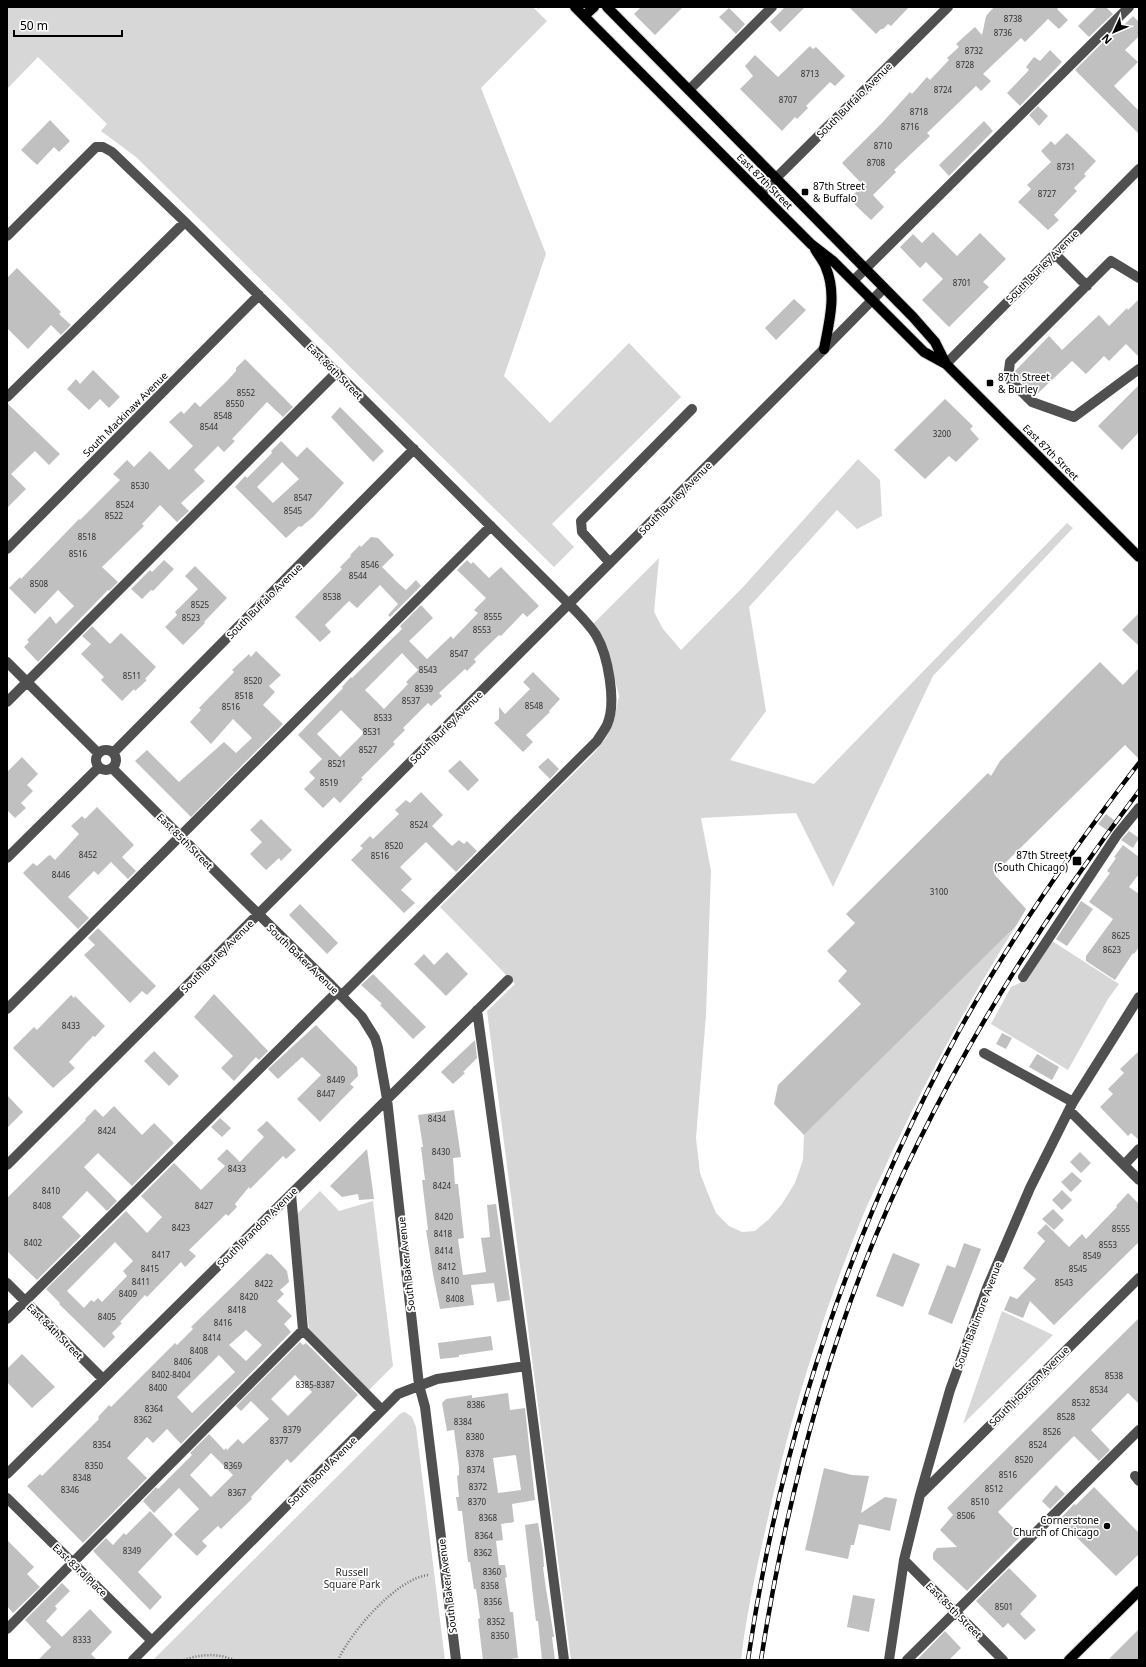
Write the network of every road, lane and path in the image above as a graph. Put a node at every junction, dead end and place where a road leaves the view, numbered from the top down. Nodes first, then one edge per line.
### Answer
1 (575, 7) edge
2 (594, 7) edge
3 (607, 7) edge
4 (772, 7) edge
5 (948, 7) edge
6 (1129, 7) edge
7 (584, 16) junction
8 (689, 90) junction
9 (1139, 169) edge
10 (775, 178) junction
11 (761, 194) junction
12 (185, 222) junction
13 (7, 236) edge
14 (811, 244) junction
15 (1055, 254) junction
16 (865, 270) junction
17 (1139, 278) edge
18 (854, 280) junction
19 (1087, 286) junction
20 (884, 288) junction
21 (259, 295) junction
22 (872, 300) junction
23 (824, 349) junction
24 (946, 364) junction
25 (1139, 369) edge
26 (337, 372) junction
27 (7, 397) edge
28 (692, 409) dead end
29 (414, 449) junction
30 (491, 526) junction
31 (7, 549) edge
32 (1139, 557) edge
33 (610, 563) junction
34 (569, 604) junction
35 (7, 662) edge
36 (27, 682) junction
37 (7, 702) edge
38 (114, 752) junction
39 (98, 754) junction
40 (99, 767) junction
41 (112, 768) junction
42 (1139, 808) edge
43 (180, 836) junction
44 (7, 858) edge
45 (258, 915) junction
46 (1023, 978) dead end
47 (508, 980) dead end
48 (339, 994) junction
49 (1139, 997) edge
50 (7, 1009) edge
51 (477, 1010) junction
52 (984, 1053) dead end
53 (387, 1099) junction
54 (1071, 1106) junction
55 (1139, 1149) edge
56 (7, 1165) edge
57 (1124, 1165) junction
58 (1139, 1180) edge
59 (291, 1194) junction
60 (1139, 1278) edge
61 (7, 1283) edge
62 (25, 1301) junction
63 (7, 1319) edge
64 (303, 1330) junction
65 (526, 1366) junction
66 (103, 1380) junction
67 (419, 1385) junction
68 (382, 1410) junction
69 (1139, 1430) edge
70 (7, 1474) edge
71 (920, 1495) junction
72 (7, 1498) edge
73 (904, 1560) junction
74 (73, 1562) junction
75 (428, 1575) dead end
76 (1139, 1591) edge
77 (955, 1612) junction
78 (7, 1629) edge
79 (152, 1641) junction
80 (133, 1660) edge
81 (184, 1660) edge
82 (234, 1660) edge
83 (338, 1660) edge
84 (456, 1660) edge
85 (564, 1660) edge
86 (889, 1660) edge
87 (907, 1660) edge
88 (1004, 1660) edge
89 (1069, 1660) edge

1 - 7 main road, East 87th Street
2 - 7 main road
3 - 8 main road, East 87th Street
4 - 8 street
5 - 10 street, South Buffalo Avenue
6 - 16 street
7 - 11 main road, East 87th Street
8 - 10 main road, East 87th Street
9 - 15 street, South Burley Avenue
10 - 11 street, South Buffalo Avenue
10 - 16 main road, East 87th Street
11 - 14 main road, East 87th Street
12 - 13 street, East 86th Street
12 - 21 street, East 86th Street
12 - 27 street
14 - 18 main road, East 87th Street
14 - 23 main road
15 - 19 street
15 - 24 street, South Burley Avenue
16 - 18 street
16 - 20 main road, East 87th Street
17 - 19 street
18 - 22 main road, East 87th Street
19 - 25 street
20 - 22 street, South Burley Avenue
20 - 24 main road, East 87th Street
21 - 26 street, East 86th Street
21 - 31 street, South Mackinaw Avenue
22 - 23 street, South Burley Avenue
22 - 24 main road, East 87th Street
23 - 33 street, South Burley Avenue
24 - 32 main road, East 87th Street
26 - 29 street, East 86th Street
26 - 36 street
28 - 33 street
29 - 30 street, East 86th Street
29 - 38 street, South Buffalo Avenue
30 - 34 street, East 86th Street
30 - 43 street
33 - 34 street, South Burley Avenue
34 - 45 street, South Burley Avenue
34 - 48 street, East 86th Street
35 - 36 street
36 - 37 street
36 - 39 street
38 - 39 street
38 - 41 street
39 - 40 street
40 - 41 street
40 - 44 street
41 - 43 street, East 85th Street
42 - 46 street
43 - 45 street, East 85th Street
43 - 50 street
45 - 48 street, South Baker Avenue
45 - 56 street, South Burley Avenue
47 - 51 street, South Brandon Avenue
48 - 53 street, South Baker Avenue
48 - 62 street, East 86th Street
49 - 54 street, South Baltimore Avenue
51 - 53 street, South Brandon Avenue
51 - 65 street
52 - 54 street
53 - 59 street, South Brandon Avenue
53 - 67 street, South Baker Avenue
54 - 57 street
54 - 71 street, South Baltimore Avenue
55 - 57 street
57 - 58 street
59 - 64 street
59 - 66 street, South Brandon Avenue
60 - 71 street, South Houston Avenue
61 - 62 street, East 84th Street
62 - 63 street, East 86th Street
62 - 66 street, East 84th Street
64 - 68 street
64 - 74 street
65 - 67 street, South Bond Avenue
65 - 85 street
66 - 70 street, South Brandon Avenue
67 - 68 street, South Bond Avenue
67 - 84 street, South Baker Avenue
68 - 79 street, South Bond Avenue
69 - 77 street
71 - 73 street, South Baltimore Avenue
72 - 74 street, East 83rd Place
73 - 77 street, East 85th Street
73 - 86 street, South Baltimore Avenue
74 - 78 street
74 - 79 street, East 83rd Place
75 - 83 path
76 - 89 main road
77 - 87 street
77 - 88 street, East 85th Street
79 - 80 street, South Bond Avenue
81 - 82 path

